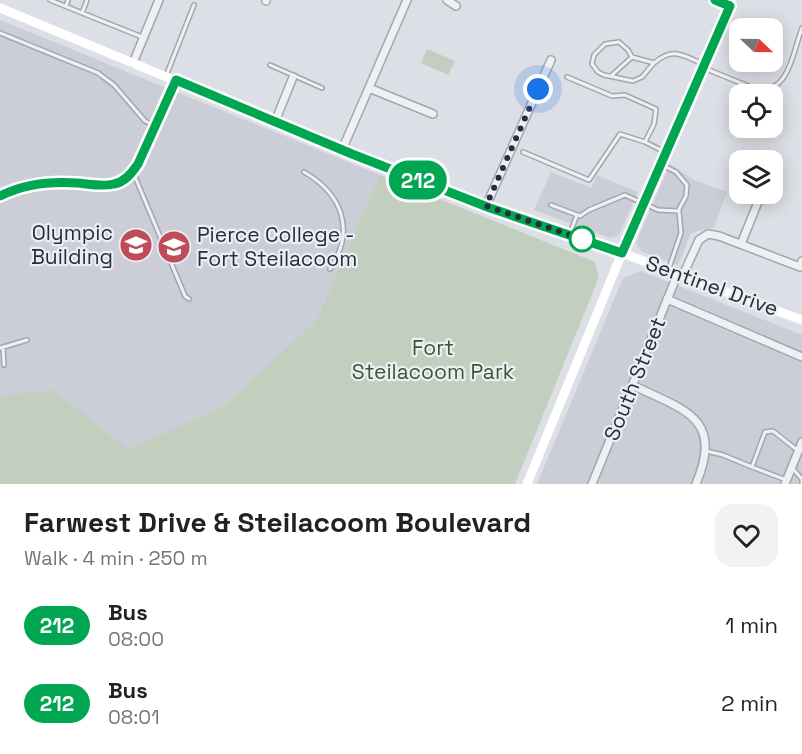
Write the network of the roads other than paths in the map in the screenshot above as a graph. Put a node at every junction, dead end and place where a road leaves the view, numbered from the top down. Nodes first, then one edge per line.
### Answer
1 (50, 0) edge
2 (68, 0) edge
3 (87, 0) edge
4 (159, 0) edge
5 (406, 0) edge
6 (447, 0) edge
7 (715, 0) edge
8 (732, 2) edge
9 (194, 5) dead end
10 (66, 6) junction
11 (456, 6) dead end
12 (0, 8) edge
13 (82, 13) junction
14 (802, 28) edge
15 (0, 33) edge
16 (801, 35) edge
17 (143, 38) junction
18 (632, 57) junction
19 (551, 60) dead end
20 (133, 63) junction
21 (654, 63) junction
22 (270, 66) dead end
23 (704, 66) junction
24 (166, 76) junction
25 (611, 76) junction
26 (293, 77) junction
27 (567, 77) dead end
28 (176, 80) junction
29 (322, 88) dead end
30 (369, 88) junction
31 (433, 114) dead end
32 (275, 122) junction
33 (155, 126) junction
34 (645, 142) junction
35 (342, 150) junction
36 (523, 152) dead end
37 (666, 153) junction
38 (661, 164) junction
39 (133, 172) junction
40 (304, 172) dead end
41 (0, 196) edge
42 (643, 203) junction
43 (757, 204) edge
44 (550, 205) dead end
45 (486, 206) junction
46 (679, 210) junction
47 (577, 215) junction
48 (569, 235) junction
49 (741, 244) junction
50 (622, 253) junction
51 (801, 265) edge
52 (330, 269) dead end
53 (668, 270) junction
54 (681, 274) junction
55 (189, 299) dead end
56 (667, 299) junction
57 (802, 320) edge
58 (27, 340) dead end
59 (2, 347) edge
60 (802, 357) edge
61 (4, 364) dead end
62 (632, 385) junction
63 (802, 442) edge
64 (706, 451) junction
65 (799, 453) edge
66 (752, 466) junction
67 (792, 467) junction
68 (785, 482) edge
69 (527, 484) edge
70 (592, 484) edge
71 (696, 484) edge
72 (802, 484) edge

1 - 10 lane
2 - 10 lane
3 - 13 lane
4 - 17 street
5 - 30 street
6 - 11 street
7 - 8 street
8 - 23 street
9 - 24 lane
10 - 13 lane
12 - 20 street, Sentinel Drive
13 - 17 lane
14 - 16 lane
15 - 33 lane
16 - 23 lane
17 - 20 street
18 - 21 lane
18 - 25 lane
18 - 25 lane
19 - 45 street
20 - 24 street, Sentinel Drive
21 - 23 lane
21 - 25 lane
22 - 26 lane
23 - 37 street
24 - 28 street, Sentinel Drive
26 - 29 lane
26 - 32 street
27 - 34 lane
28 - 32 street, Sentinel Drive
28 - 33 lane
30 - 31 street
30 - 35 street
32 - 35 street, Sentinel Drive
33 - 39 lane
34 - 36 lane
34 - 37 lane
35 - 45 street, Sentinel Drive
37 - 38 street
38 - 42 street
38 - 46 lane
39 - 41 lane
39 - 55 lane
40 - 52 lane
42 - 46 lane
42 - 47 lane
42 - 50 street
43 - 49 street
44 - 47 lane
45 - 48 street, Sentinel Drive
46 - 53 lane
47 - 48 lane
48 - 50 street, Sentinel Drive
49 - 51 street
49 - 54 street, South Street
50 - 53 street, Sentinel Drive
50 - 69 street
53 - 54 street, Sentinel Drive
54 - 56 street, South Street
54 - 57 street, Sentinel Drive
56 - 60 street
56 - 62 street, South Street
58 - 59 lane
59 - 61 lane
62 - 64 street
62 - 70 street, South Street
63 - 65 street
64 - 66 lane
64 - 71 street
65 - 66 lane
65 - 67 street
66 - 68 lane
67 - 68 street
67 - 72 lane

